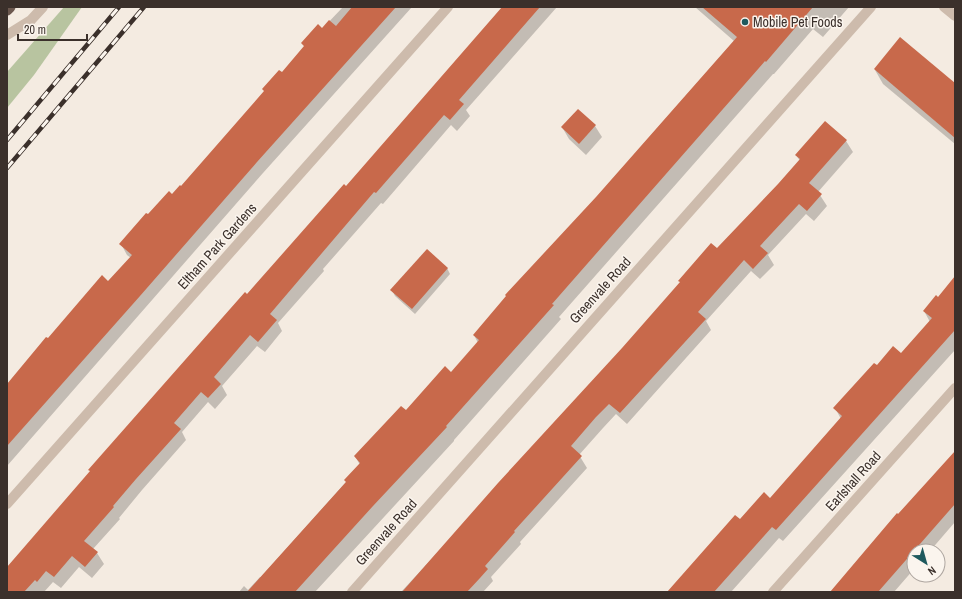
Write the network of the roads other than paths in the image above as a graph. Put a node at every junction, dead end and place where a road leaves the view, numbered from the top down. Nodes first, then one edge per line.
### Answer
1 (10, 7) edge
2 (42, 7) edge
3 (448, 7) edge
4 (871, 7) edge
5 (944, 7) edge
6 (7, 10) edge
7 (955, 16) edge
8 (7, 35) edge
9 (955, 388) edge
10 (7, 504) edge
11 (352, 592) edge
12 (773, 592) edge

1 - 6 highway
2 - 8 street
3 - 10 street, Eltham Park Gardens
4 - 11 street, Greenvale Road
5 - 7 street
9 - 12 street, Earlshall Road

